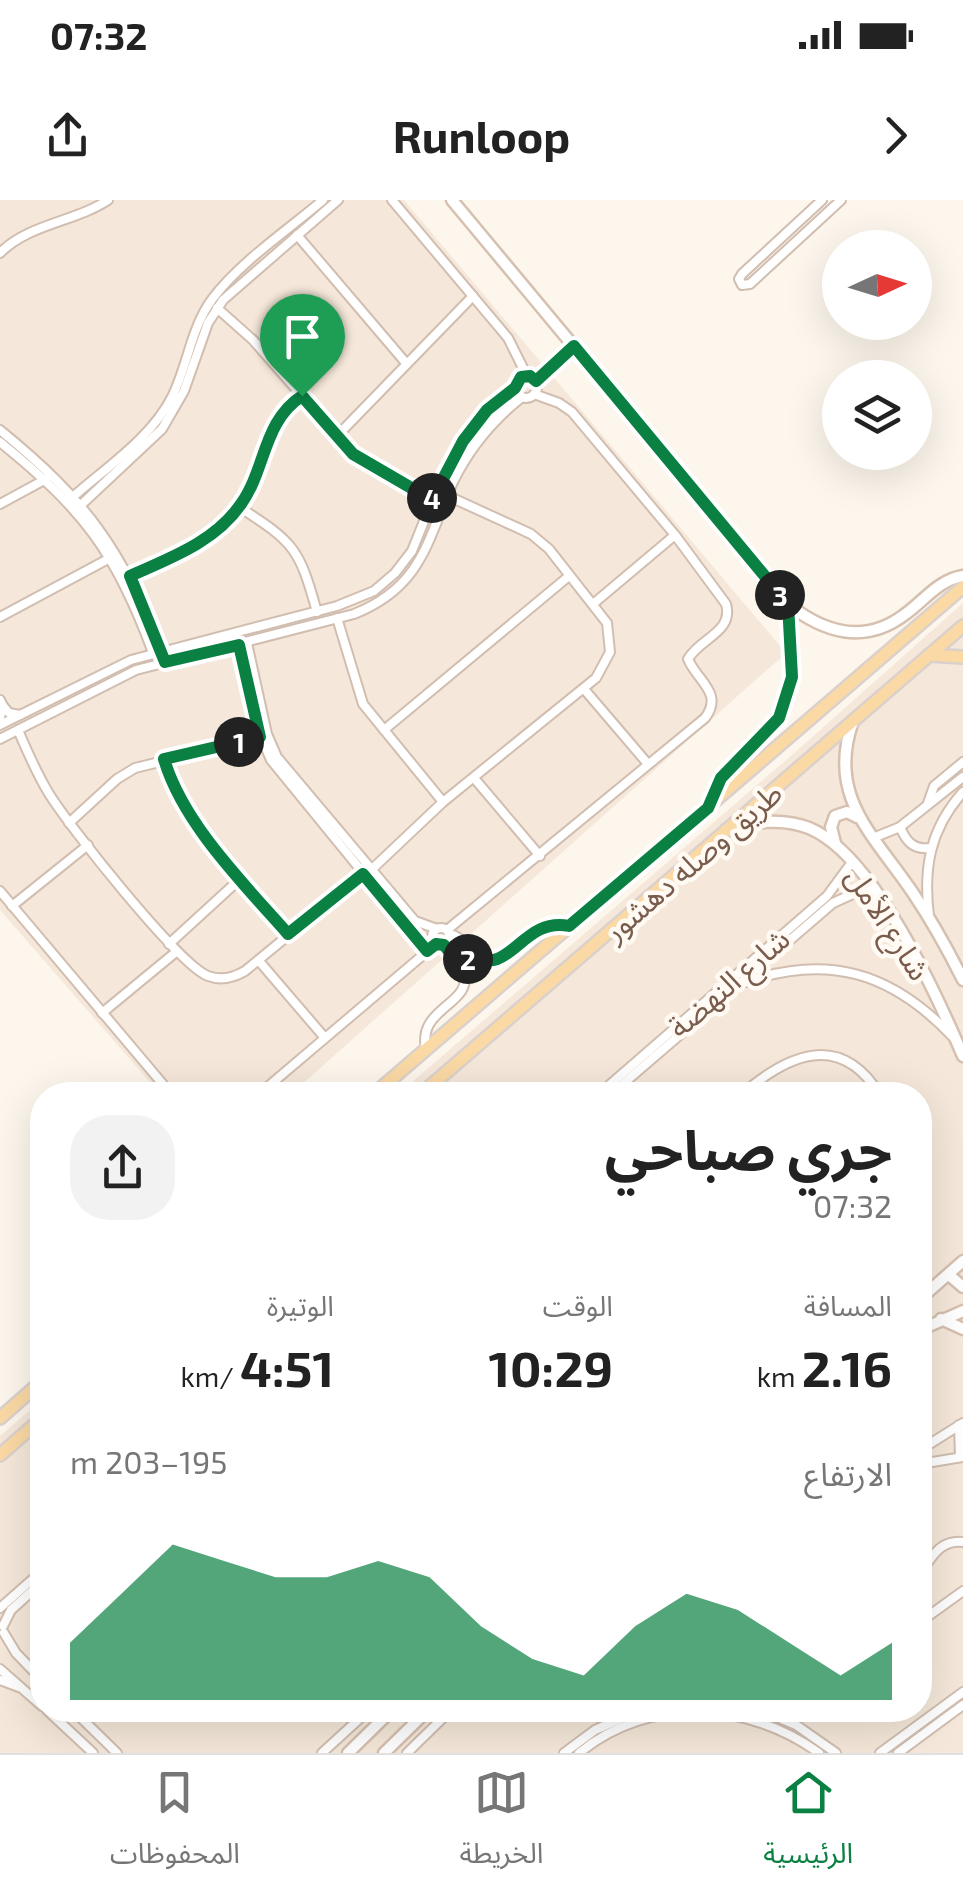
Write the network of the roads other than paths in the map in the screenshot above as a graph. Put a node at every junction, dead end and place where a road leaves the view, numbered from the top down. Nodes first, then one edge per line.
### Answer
1 (108, 200) edge
2 (323, 200) edge
3 (338, 200) edge
4 (392, 200) edge
5 (452, 200) edge
6 (822, 200) edge
7 (841, 200) edge
8 (296, 235) junction
9 (0, 254) edge
10 (472, 296) junction
11 (218, 308) junction
12 (574, 346) junction
13 (406, 363) junction
14 (531, 378) junction
15 (515, 388) junction
16 (534, 394) junction
17 (302, 396) junction
18 (522, 397) junction
19 (0, 430) edge
20 (336, 436) junction
21 (0, 442) edge
22 (46, 479) junction
23 (74, 496) junction
24 (448, 496) junction
25 (432, 500) junction
26 (0, 504) edge
27 (82, 504) junction
28 (240, 507) junction
29 (675, 536) junction
30 (110, 558) junction
31 (130, 576) junction
32 (569, 576) junction
33 (963, 576) edge
34 (963, 587) edge
35 (593, 604) junction
36 (788, 604) junction
37 (316, 612) junction
38 (0, 617) edge
39 (337, 618) junction
40 (963, 626) edge
41 (243, 644) junction
42 (157, 652) junction
43 (929, 655) junction
44 (963, 658) edge
45 (165, 662) junction
46 (584, 689) junction
47 (1, 703) edge
48 (20, 716) junction
49 (0, 717) edge
50 (854, 720) junction
51 (0, 726) edge
52 (18, 730) junction
53 (384, 730) junction
54 (260, 737) junction
55 (0, 738) edge
56 (164, 759) junction
57 (963, 762) edge
58 (648, 764) junction
59 (963, 776) edge
60 (474, 778) junction
61 (963, 792) edge
62 (443, 802) junction
63 (928, 803) junction
64 (708, 808) junction
65 (858, 817) junction
66 (69, 823) junction
67 (900, 826) junction
68 (725, 831) junction
69 (873, 838) junction
70 (835, 844) junction
71 (88, 846) junction
72 (930, 848) junction
73 (540, 856) junction
74 (852, 862) junction
75 (367, 872) junction
76 (240, 880) junction
77 (0, 890) edge
78 (875, 892) junction
79 (12, 906) junction
80 (929, 916) junction
81 (569, 926) junction
82 (436, 929) junction
83 (448, 932) junction
84 (288, 934) junction
85 (169, 944) junction
86 (440, 944) junction
87 (427, 951) junction
88 (176, 952) junction
89 (473, 954) junction
90 (259, 961) junction
91 (460, 965) junction
92 (963, 979) edge
93 (739, 984) junction
94 (102, 1014) junction
95 (696, 1014) junction
96 (325, 1038) junction
97 (956, 1040) junction
98 (426, 1049) junction
99 (963, 1056) edge
100 (161, 1082) edge
101 (273, 1082) edge
102 (388, 1082) edge
103 (435, 1082) edge
104 (614, 1082) edge
105 (624, 1082) edge
106 (756, 1082) edge
107 (871, 1082) edge
108 (963, 1261) edge
109 (949, 1275) junction
110 (963, 1286) edge
111 (932, 1288) edge
112 (963, 1311) edge
113 (942, 1318) junction
114 (932, 1324) edge
115 (963, 1328) edge
116 (30, 1392) edge
117 (0, 1418) edge
118 (961, 1424) edge
119 (30, 1428) edge
120 (932, 1442) edge
121 (0, 1454) edge
122 (962, 1457) edge
123 (932, 1462) edge
124 (963, 1542) edge
125 (932, 1558) edge
126 (30, 1582) edge
127 (30, 1592) edge
128 (963, 1592) edge
129 (0, 1608) edge
130 (932, 1614) edge
131 (2, 1625) edge
132 (0, 1645) edge
133 (30, 1668) edge
134 (0, 1669) edge
135 (0, 1680) edge
136 (28, 1692) joint
137 (963, 1692) edge
138 (963, 1705) edge
139 (932, 1715) edge
140 (60, 1722) edge
141 (84, 1722) edge
142 (356, 1722) edge
143 (380, 1722) edge
144 (416, 1722) edge
145 (439, 1722) edge
146 (619, 1722) edge
147 (635, 1722) edge
148 (757, 1722) edge
149 (783, 1722) edge
150 (789, 1722) edge
151 (922, 1722) edge
152 (780, 1729) junction
153 (598, 1734) junction
154 (78, 1739) junction
155 (411, 1751) edge
156 (78, 1753) edge
157 (93, 1753) edge
158 (117, 1753) edge
159 (322, 1753) edge
160 (348, 1753) edge
161 (384, 1753) edge
162 (564, 1753) edge
163 (579, 1753) edge
164 (819, 1753) edge
165 (836, 1753) edge
166 (880, 1753) edge
167 (898, 1753) edge

1 - 9 street
2 - 23 street
3 - 8 street
4 - 10 street
5 - 12 street
6 - 7 street
8 - 11 street
8 - 13 street
10 - 13 street
10 - 14 street
11 - 17 street
11 - 27 street
12 - 14 street
12 - 36 street
13 - 20 street
14 - 15 street
14 - 16 street
15 - 18 street
15 - 25 street
16 - 18 street
16 - 29 street
17 - 20 street
17 - 28 street
18 - 24 street
19 - 23 street
20 - 25 street
21 - 22 street
22 - 26 street
22 - 30 street
23 - 27 street
24 - 32 street
24 - 39 street
25 - 37 street
27 - 31 street
28 - 31 street
28 - 37 street
29 - 35 street
29 - 58 street
30 - 38 street
30 - 42 street
31 - 42 street
32 - 35 street
32 - 53 street
33 - 36 street
34 - 64 main road, طريق وصله دهشور
35 - 46 street
36 - 64 street
37 - 42 street
39 - 41 street
39 - 53 street
40 - 43 main road, طريق وصله دهشور
41 - 45 street
41 - 54 street
41 - 75 street
42 - 45 street
42 - 48 street
43 - 44 main road
43 - 50 main road, طريق وصله دهشور
45 - 52 street
46 - 58 street
46 - 60 street
47 - 48 street
47 - 49 street
48 - 51 street
50 - 65 street, شارع الأمل
50 - 68 main road, طريق وصله دهشور
52 - 55 street
52 - 66 street
53 - 62 street
54 - 56 street
54 - 75 street
56 - 66 street
56 - 76 street
57 - 63 street
58 - 73 street
59 - 63 street
60 - 62 street
60 - 73 street
61 - 72 street
62 - 75 street
63 - 67 street
64 - 81 main road, طريق وصله دهشور
65 - 69 street, شارع الأمل
65 - 70 street
66 - 71 street
67 - 69 street
67 - 72 street
68 - 70 street, شارع الأمل
68 - 103 main road, طريق وصله دهشور
69 - 80 street, شارع الأمل
70 - 74 street, شارع الأمل
71 - 79 street
71 - 85 street
72 - 80 street
73 - 83 street
74 - 78 street, شارع الأمل
74 - 95 street, شارع النهضة
75 - 82 street
75 - 84 street
75 - 87 street
76 - 84 street
76 - 85 street
77 - 79 street
78 - 93 street, شارع النهضة
78 - 97 street, شارع الأمل
79 - 94 street
80 - 92 street, شارع الأمل
81 - 89 street
81 - 98 main road, طريق وصله دهشور
82 - 83 street
82 - 86 street
83 - 86 street
83 - 89 street
84 - 90 street
85 - 88 street
86 - 87 street
86 - 91 street
87 - 96 street
88 - 90 street
88 - 94 street
89 - 91 street
90 - 96 street
91 - 98 street
93 - 95 street, شارع النهضة
93 - 97 street
94 - 100 street
95 - 104 street, شارع النهضة
95 - 105 street, شارع النهضة
96 - 101 street
97 - 99 street, شارع الأمل
98 - 102 main road, طريق وصله دهشور
106 - 107 street
108 - 109 street
109 - 110 street
109 - 111 street
112 - 113 street
113 - 114 street
113 - 115 street
116 - 117 main road
118 - 120 street
118 - 122 street
119 - 121 main road
122 - 123 street
124 - 125 street
126 - 129 street
127 - 131 street
128 - 130 street
131 - 132 street
131 - 133 street
134 - 136 street
135 - 136 street
137 - 139 street
138 - 167 street
140 - 154 street
141 - 158 street
142 - 159 street
143 - 160 street
144 - 161 street
145 - 155 street
146 - 153 street
147 - 153 street
148 - 152 street
149 - 152 street
150 - 165 street
151 - 166 street
152 - 164 street
153 - 162 street
153 - 163 street
154 - 156 street
154 - 157 street

